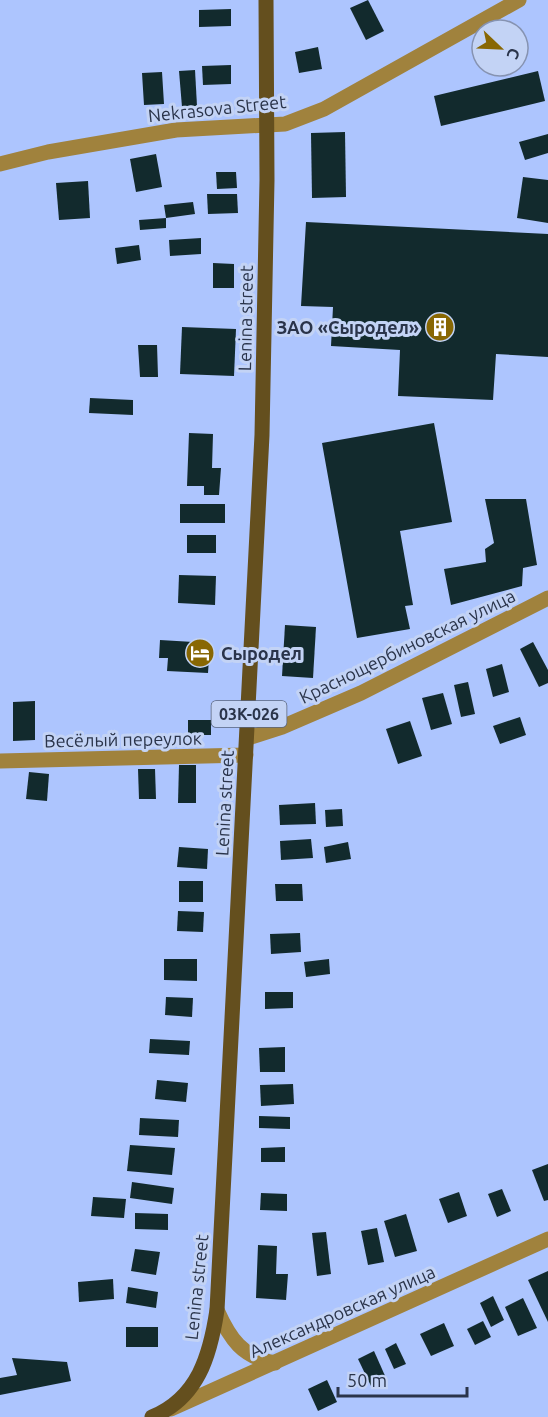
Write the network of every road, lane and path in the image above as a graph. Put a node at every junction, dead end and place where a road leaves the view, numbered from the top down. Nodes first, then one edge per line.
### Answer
1 (266, 0) edge
2 (519, 0) edge
3 (267, 126) junction
4 (0, 164) edge
5 (548, 598) edge
6 (248, 738) junction
7 (246, 755) junction
8 (0, 761) edge
9 (548, 1239) edge
10 (217, 1310) junction
11 (275, 1363) junction
12 (159, 1414) edge

1 - 3 main road, Lenina street / 03К-026
2 - 3 street, Nekrasova Street
3 - 4 street, Nekrasova Street
3 - 6 main road, Lenina street / 03К-026
5 - 6 street, Краснощербиновская улица
6 - 7 main road, Lenina street / 03К-026
7 - 8 street, Весёлый переулок
7 - 10 main road, Lenina street / 03К-026
9 - 11 street, Александровская улица
10 - 11 street
10 - 12 main road, Lenina street / 03К-026
11 - 12 street, Александровская улица

